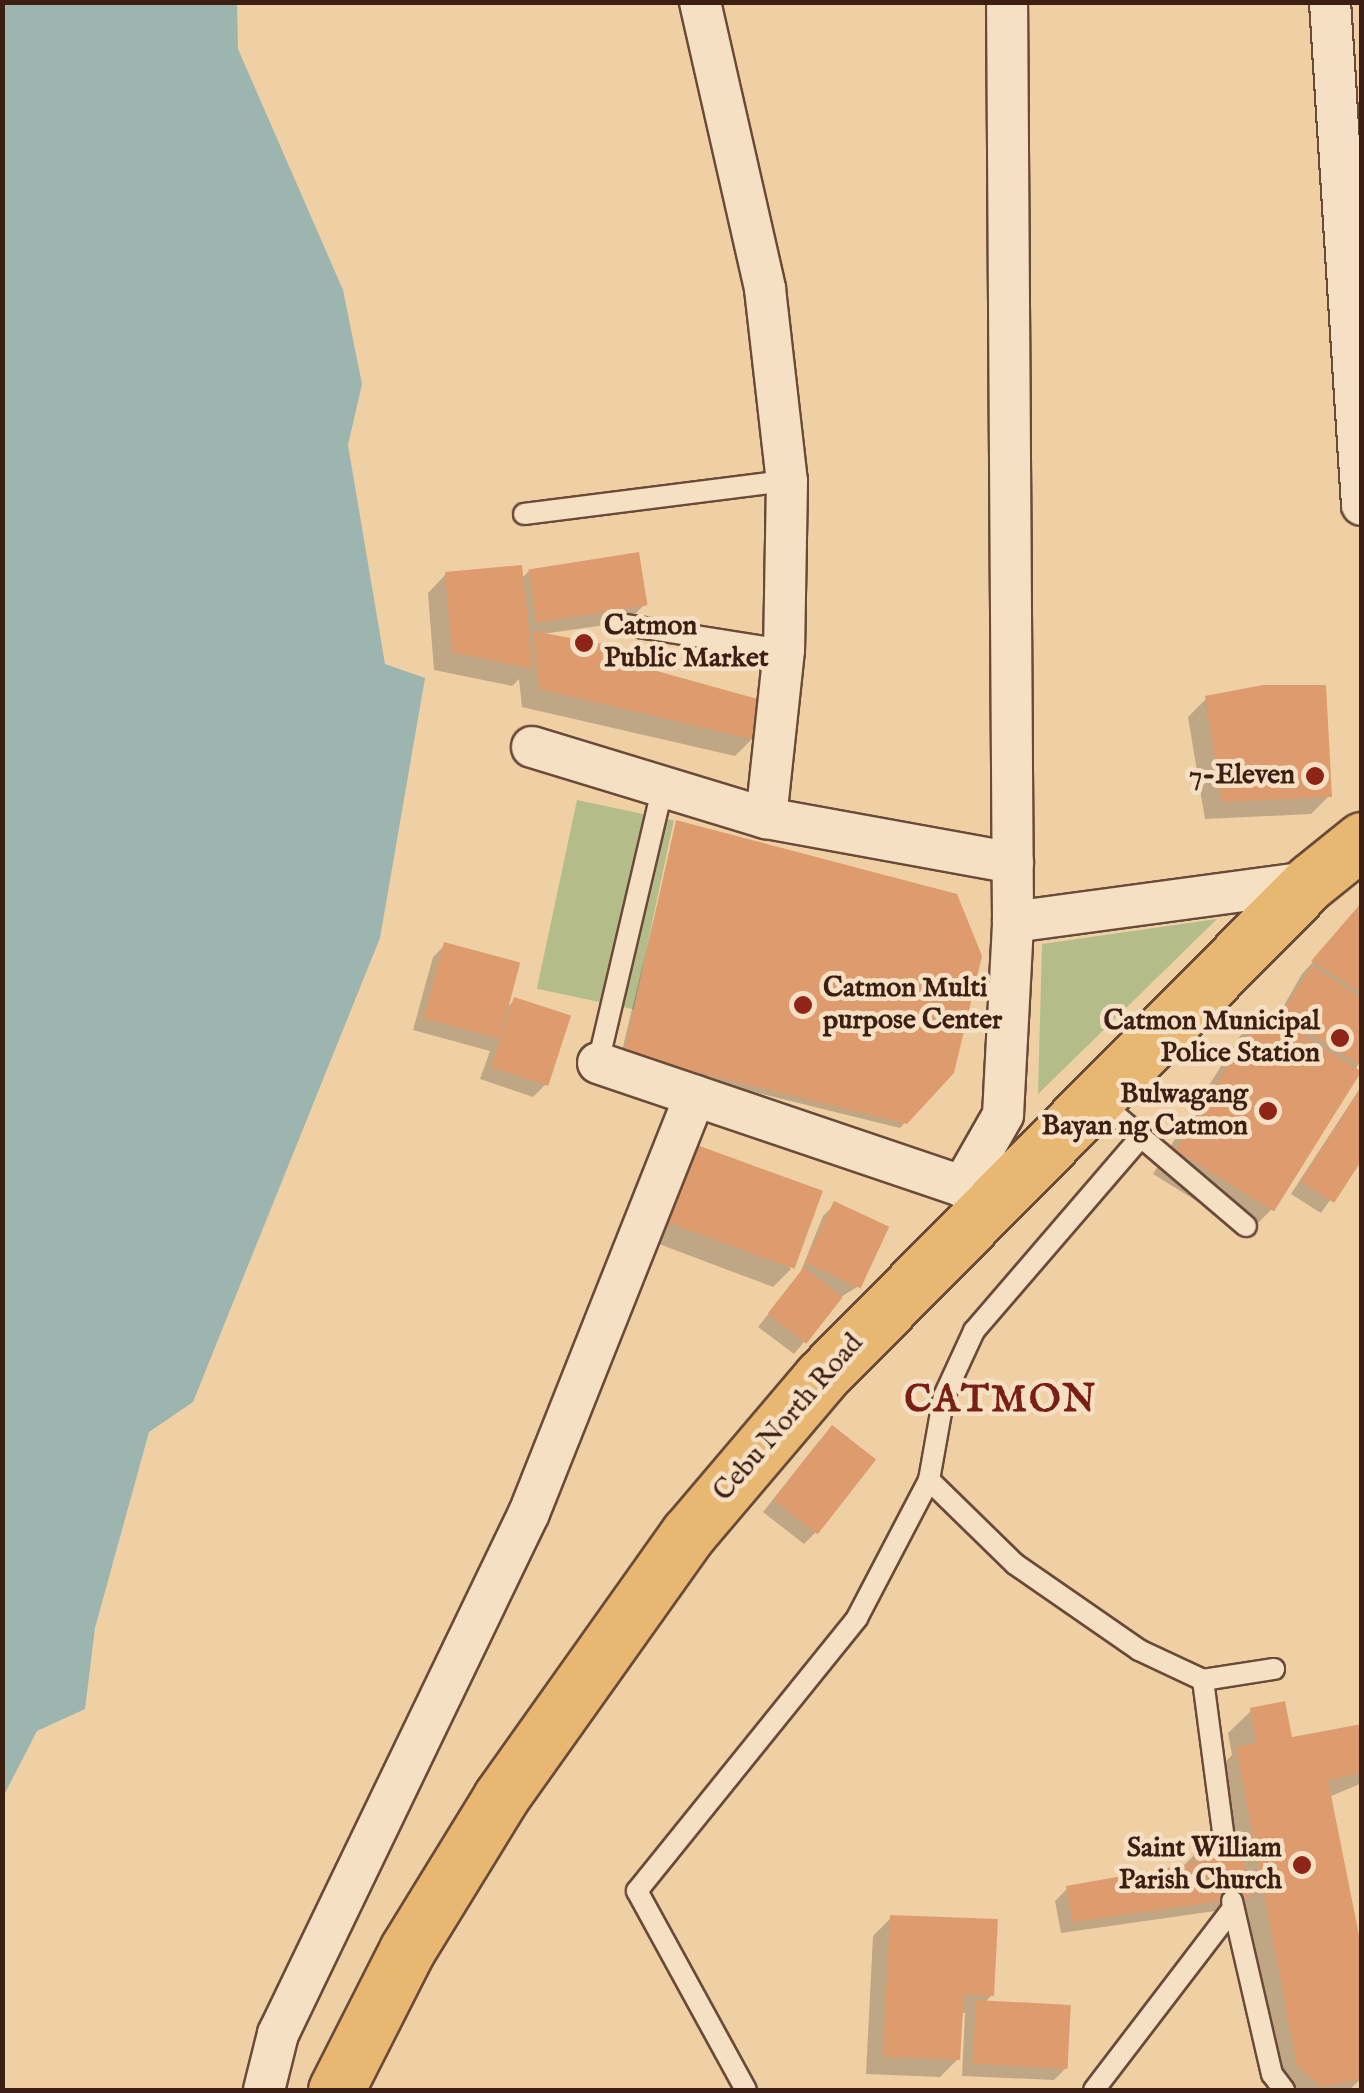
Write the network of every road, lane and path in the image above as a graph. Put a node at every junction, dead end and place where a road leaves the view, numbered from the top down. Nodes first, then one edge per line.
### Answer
1 (700, 2) edge
2 (1006, 2) edge
3 (1330, 2) edge
4 (787, 481) junction
5 (1362, 505) edge
6 (524, 514) dead end
7 (619, 624) dead end
8 (784, 650) junction
9 (532, 747) dead end
10 (662, 791) junction
11 (766, 818) junction
12 (1362, 840) edge
13 (1013, 863) junction
14 (1310, 882) junction
15 (1014, 922) junction
16 (598, 1063) joint
17 (695, 1096) junction
18 (1094, 1096) junction
19 (1138, 1140) junction
20 (979, 1192) junction
21 (1246, 1226) dead end
22 (928, 1480) junction
23 (1274, 1668) dead end
24 (1203, 1680) junction
25 (1225, 1846) dead end
26 (264, 2090) edge
27 (336, 2090) edge
28 (746, 2090) edge
29 (1094, 2090) edge
30 (1284, 2090) edge

1 - 4 street
2 - 13 street
3 - 5 street
4 - 6 lane
4 - 8 street
7 - 8 lane
8 - 11 street
9 - 10 street
10 - 11 street
10 - 16 lane
11 - 13 street
12 - 14 highway, Cebu North Road
13 - 15 street
14 - 15 street
14 - 18 highway, Cebu North Road
15 - 20 street
16 - 17 street
17 - 20 street
17 - 26 street
18 - 19 lane
18 - 20 highway, Cebu North Road
19 - 21 lane
19 - 22 lane
20 - 27 highway, Cebu North Road
22 - 24 lane
22 - 28 lane
23 - 24 lane
24 - 25 lane
29 - 30 lane

